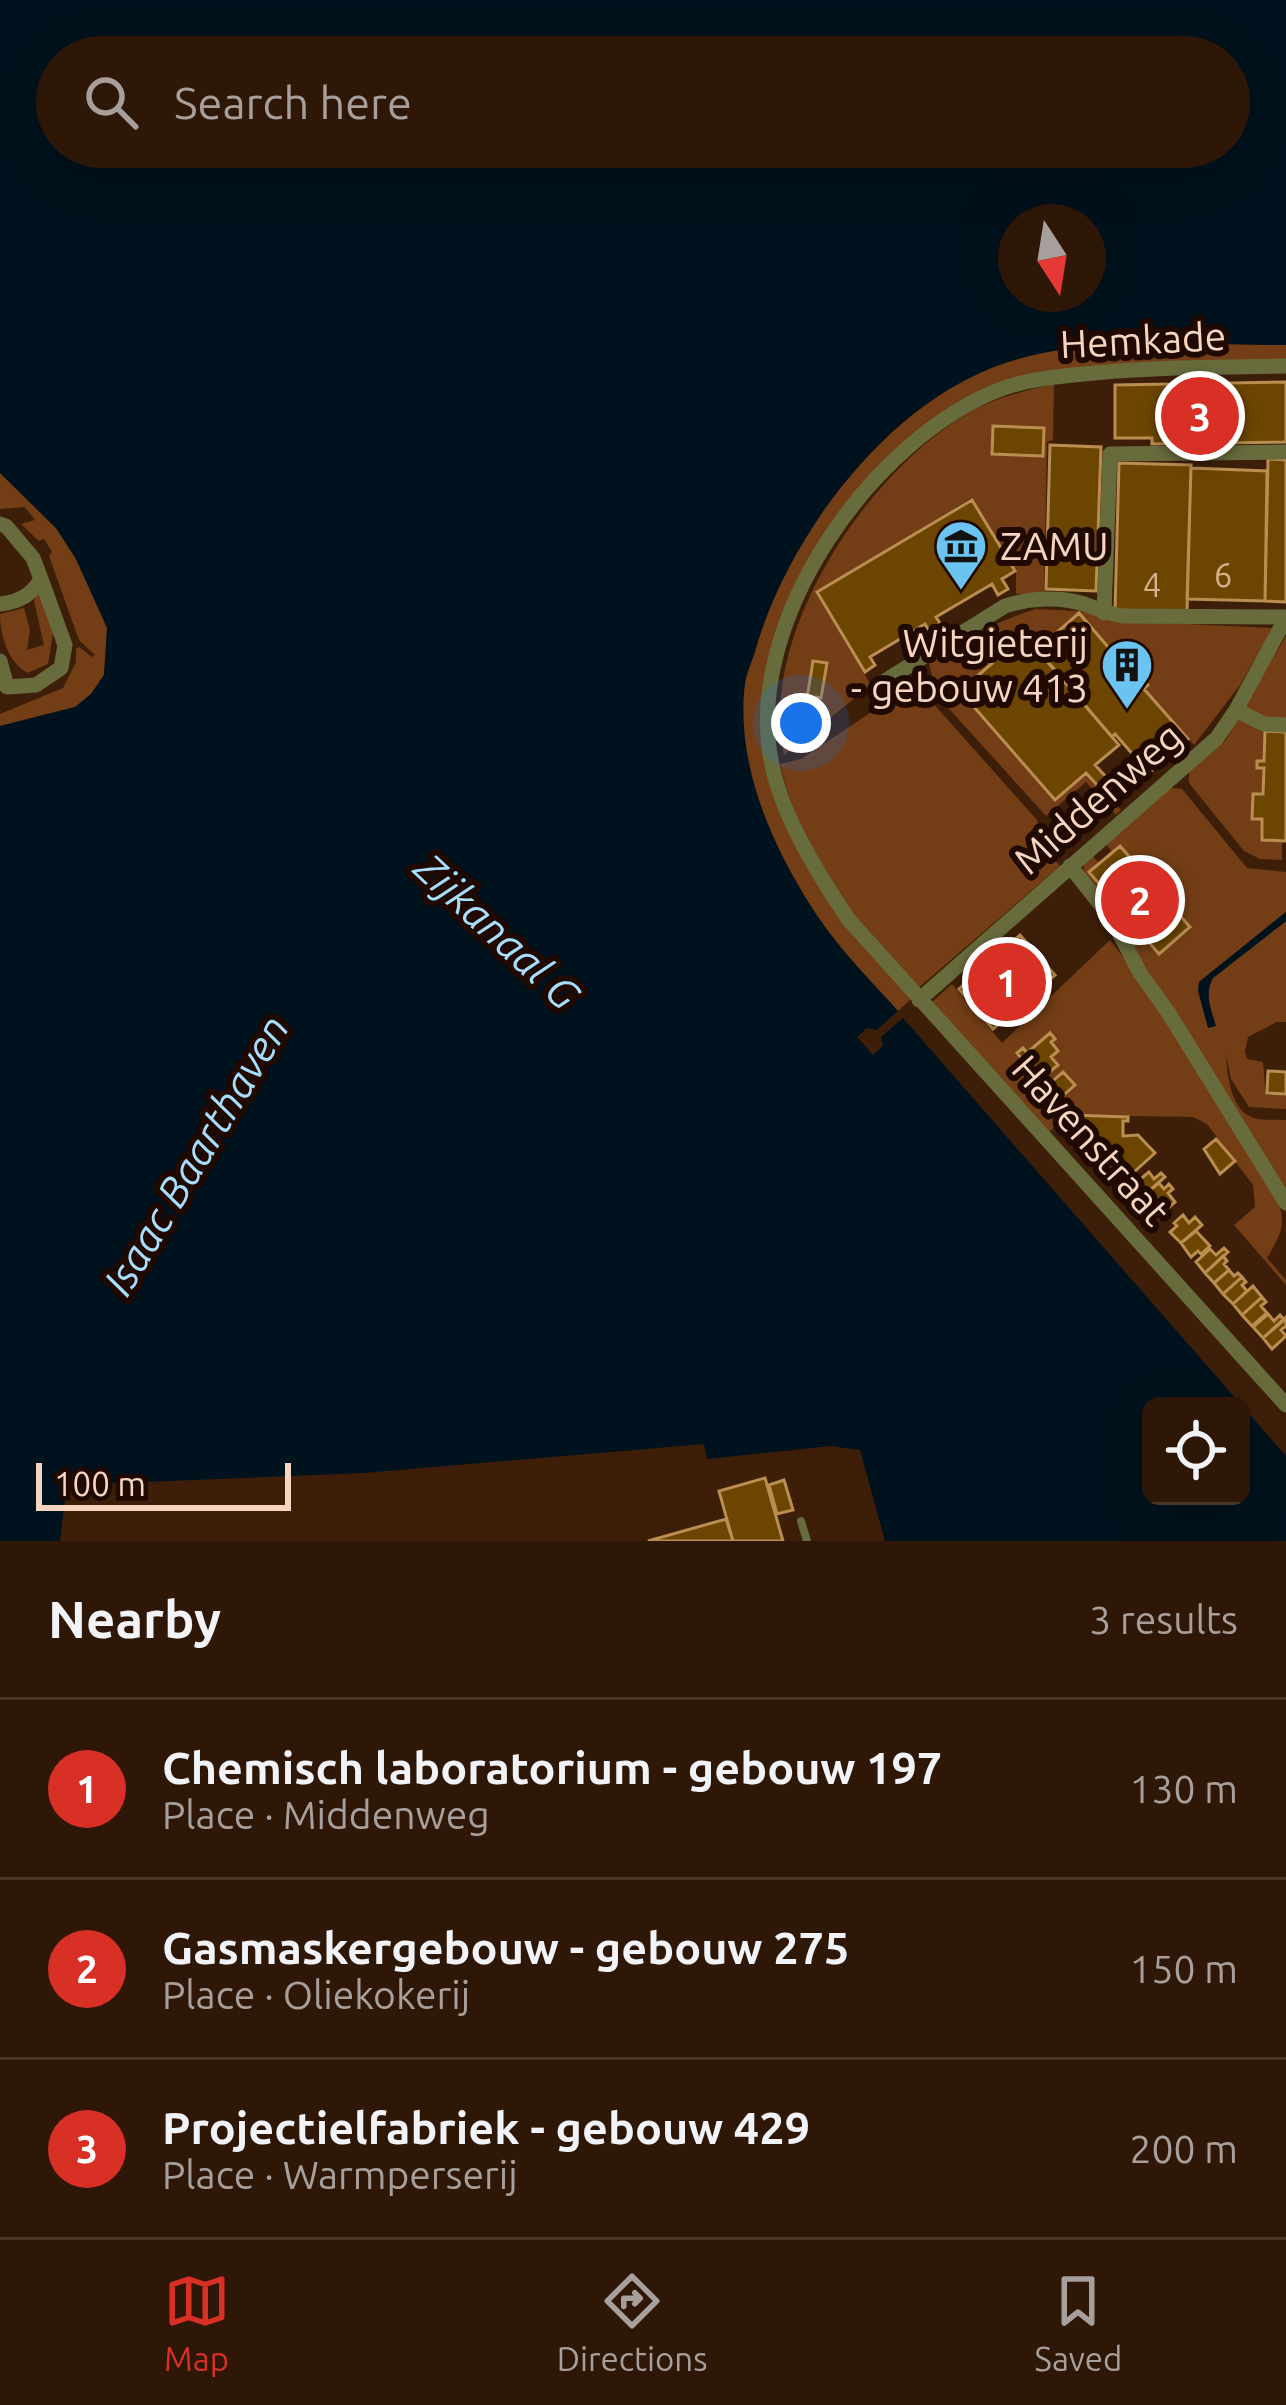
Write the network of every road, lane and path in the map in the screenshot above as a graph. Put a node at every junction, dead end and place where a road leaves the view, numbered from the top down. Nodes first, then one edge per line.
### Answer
1 (1286, 366) edge
2 (1005, 388) joint
3 (1286, 452) edge
4 (0, 524) edge
5 (41, 579) junction
6 (0, 604) edge
7 (1104, 613) junction
8 (1286, 617) edge
9 (0, 661) edge
10 (875, 686) dead end
11 (5, 694) edge
12 (1236, 710) junction
13 (1286, 725) edge
14 (1070, 866) junction
15 (919, 1000) junction
16 (1286, 1203) edge
17 (1286, 1405) edge
18 (801, 1521) dead end
19 (807, 1541) edge

1 - 2 street, Hemkade
2 - 15 street, Havenstraat
3 - 7 street
4 - 5 street
5 - 6 street
5 - 11 street
7 - 8 street
7 - 10 street
8 - 12 street, Middenweg
9 - 11 street
12 - 13 street
12 - 14 street, Middenweg
14 - 15 street, Middenweg
14 - 16 street
15 - 17 street, Havenstraat
18 - 19 lane

